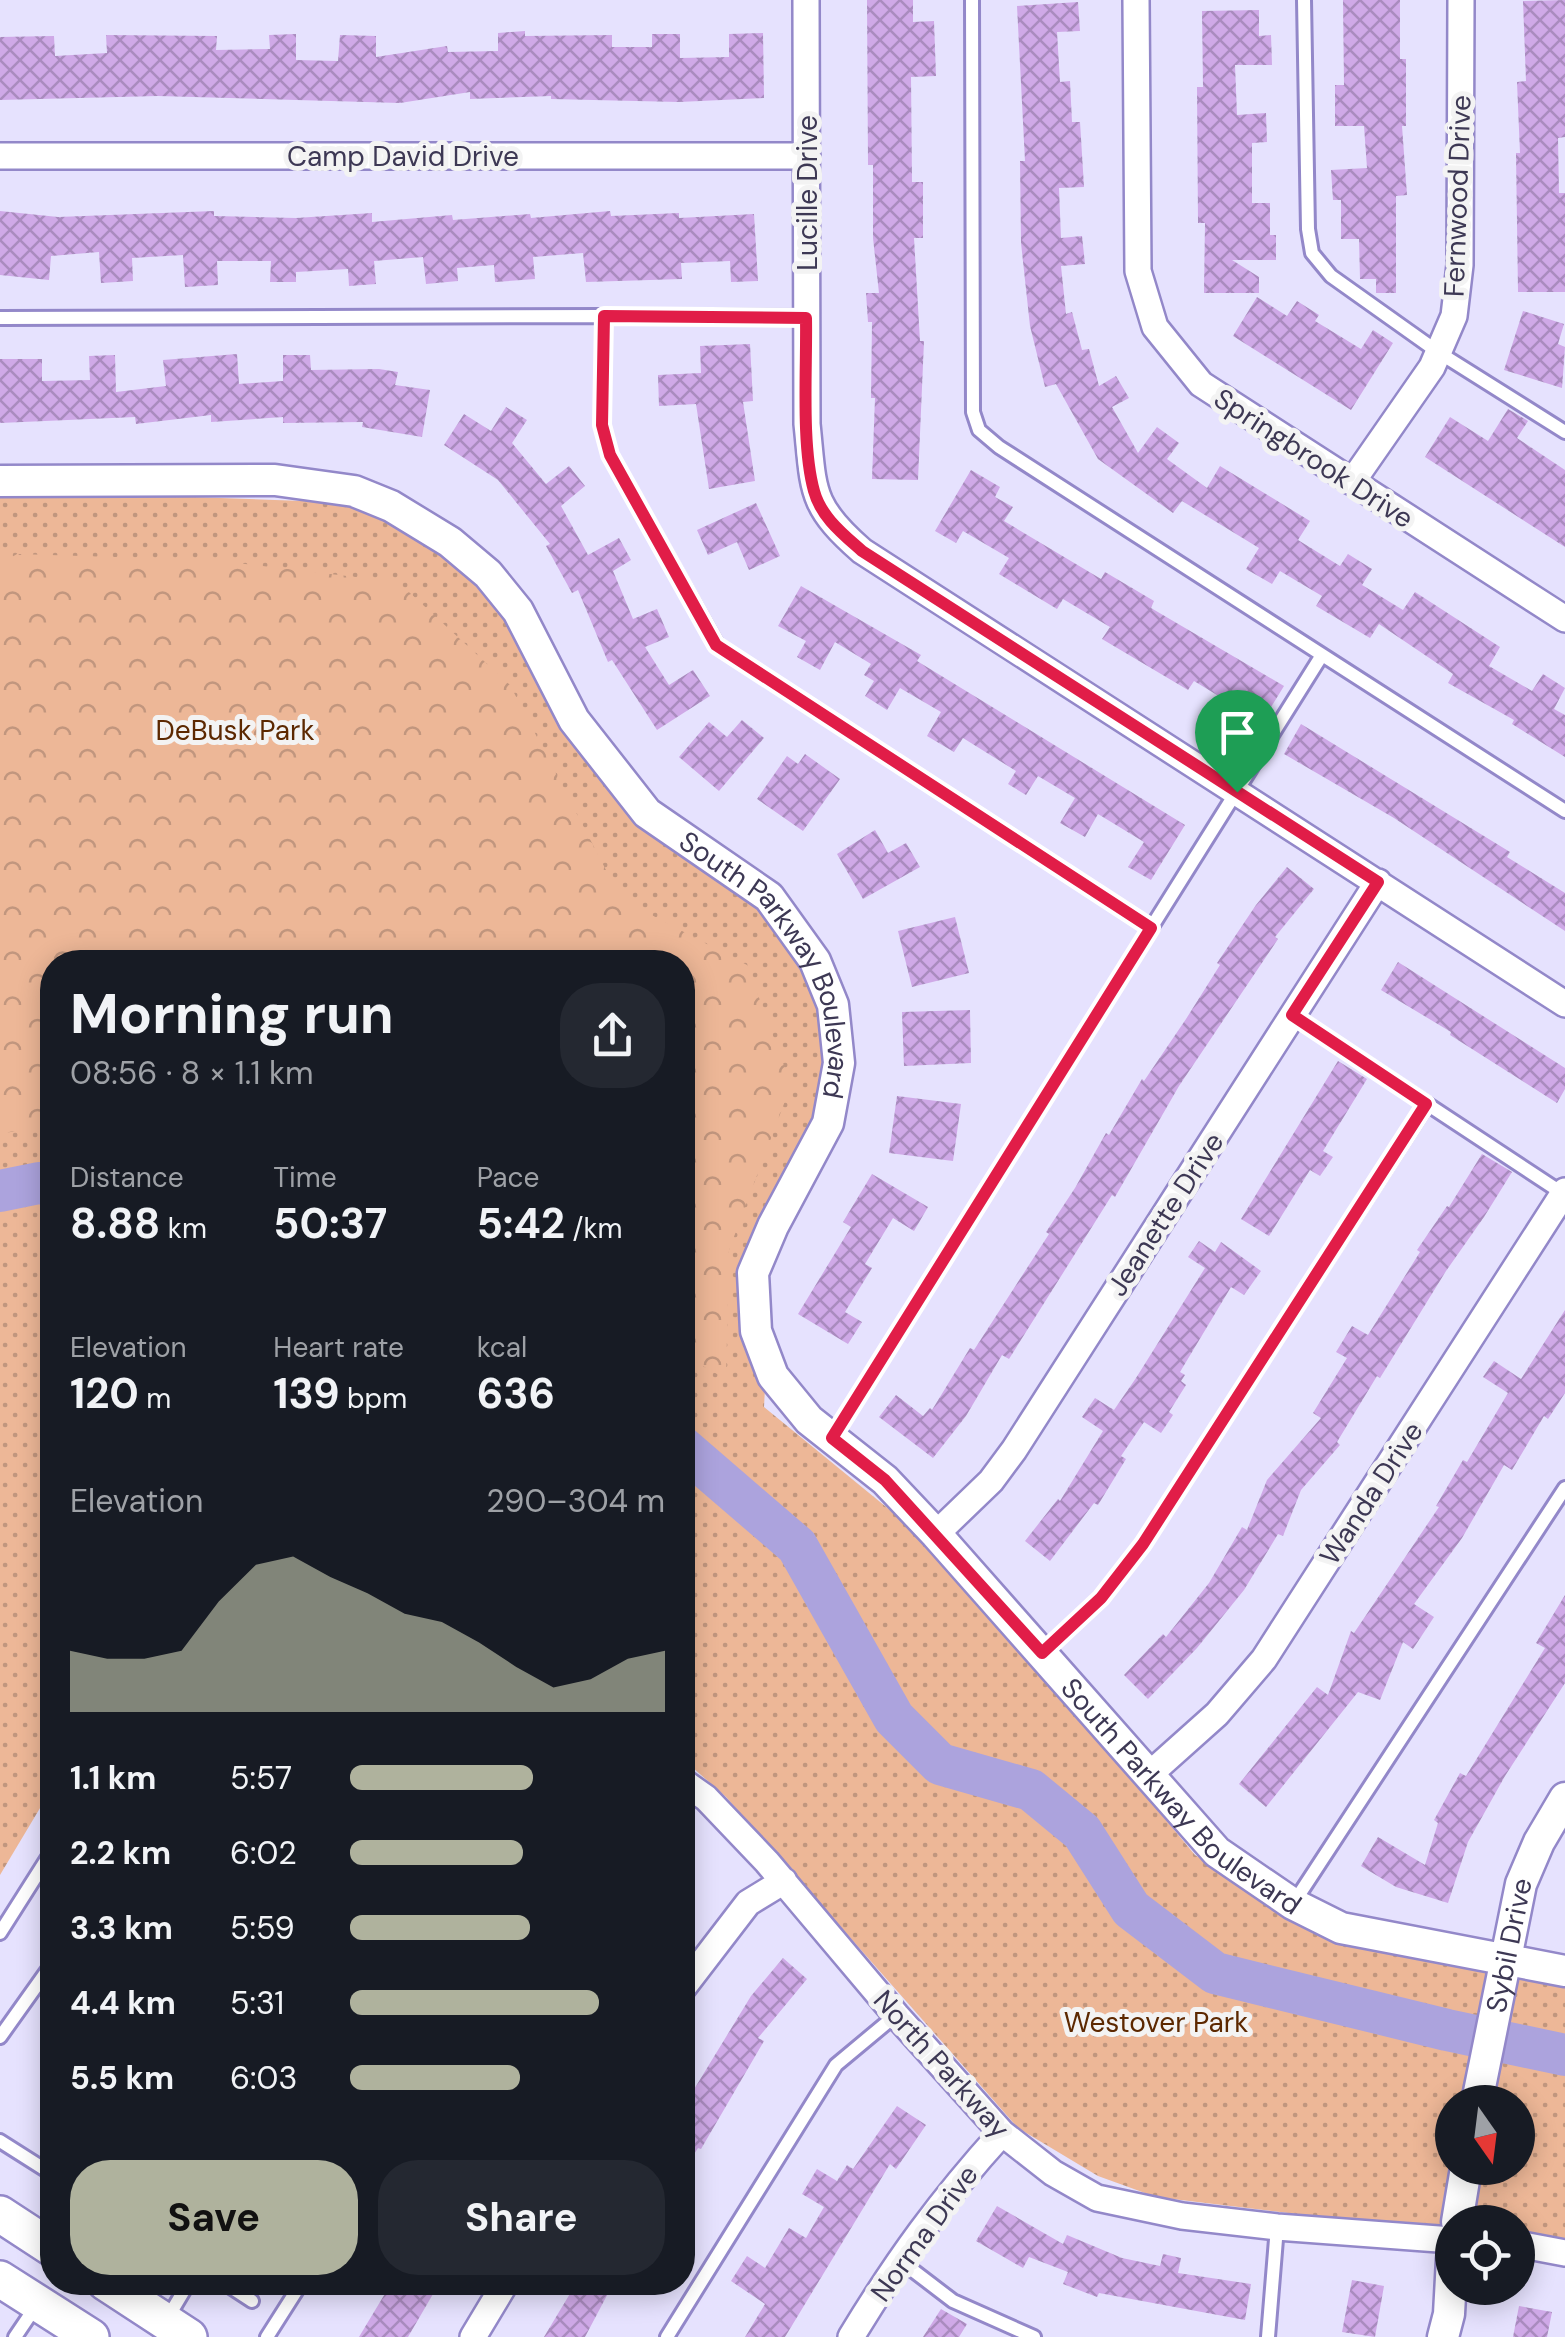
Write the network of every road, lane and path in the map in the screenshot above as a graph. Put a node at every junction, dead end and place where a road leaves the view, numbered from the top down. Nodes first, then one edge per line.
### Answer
1 (806, 0) edge
2 (972, 0) edge
3 (1136, 0) edge
4 (1304, 0) edge
5 (1461, 0) edge
6 (0, 156) edge
7 (807, 156) junction
8 (604, 316) junction
9 (0, 318) edge
10 (806, 318) junction
11 (1438, 352) junction
12 (1565, 432) edge
13 (0, 480) edge
14 (1352, 482) junction
15 (1565, 619) edge
16 (1322, 655) junction
17 (1237, 792) junction
18 (1565, 810) edge
19 (1378, 882) junction
20 (1151, 928) junction
21 (1565, 1004) edge
22 (1292, 1015) junction
23 (1426, 1104) junction
24 (1564, 1193) edge
25 (832, 1438) junction
26 (1565, 1488) edge
27 (936, 1534) junction
28 (1042, 1653) junction
29 (1151, 1773) junction
30 (695, 1790) edge
31 (1565, 1798) edge
32 (40, 1870) edge
33 (784, 1881) junction
34 (1294, 1904) junction
35 (0, 1933) edge
36 (1505, 1969) junction
37 (1565, 1970) edge
38 (695, 1972) edge
39 (40, 1981) edge
40 (896, 2015) junction
41 (0, 2038) edge
42 (1480, 2085) edge
43 (1002, 2134) junction
44 (0, 2140) edge
45 (40, 2166) edge
46 (0, 2214) edge
47 (1277, 2228) junction
48 (1435, 2239) edge
49 (40, 2240) edge
50 (1535, 2247) edge
51 (1565, 2253) edge
52 (898, 2259) junction
53 (0, 2279) edge
54 (695, 2292) edge
55 (122, 2295) edge
56 (184, 2295) edge
57 (244, 2295) edge
58 (294, 2295) edge
59 (498, 2295) edge
60 (693, 2295) edge
61 (252, 2300) dead end
62 (38, 2303) junction
63 (1449, 2305) edge
64 (171, 2332) edge
65 (15, 2337) edge
66 (91, 2337) edge
67 (267, 2337) edge
68 (473, 2337) edge
69 (667, 2337) edge
70 (851, 2337) edge
71 (1034, 2337) edge
72 (1268, 2337) edge
73 (1443, 2337) edge

1 - 7 street, Lucille Drive
2 - 16 lane
3 - 14 street, Springbrook Drive
4 - 11 lane
5 - 11 street, Fernwood Drive
6 - 7 street, Camp David Drive
7 - 10 street, Lucille Drive
8 - 9 lane
8 - 10 lane
8 - 20 lane
10 - 17 street, Lucille Drive
11 - 12 lane
11 - 14 street, Fernwood Drive
13 - 25 street, South Parkway Boulevard
14 - 15 street, Springbrook Drive
16 - 17 lane
16 - 18 lane
17 - 19 street, Lucille Drive
17 - 20 lane
19 - 21 street, Lucille Drive
19 - 22 street, Jeanette Drive
20 - 25 lane
22 - 23 lane
22 - 27 street, Jeanette Drive
23 - 24 lane
23 - 28 lane
24 - 29 street, Wanda Drive
25 - 27 street, South Parkway Boulevard
26 - 34 lane
27 - 28 street, South Parkway Boulevard
28 - 29 street, South Parkway Boulevard
29 - 34 street, South Parkway Boulevard
30 - 33 street, North Parkway
31 - 36 street, Sybil Drive
32 - 35 lane
33 - 38 street
33 - 40 street, North Parkway
34 - 36 street, South Parkway Boulevard
36 - 37 street, South Parkway Boulevard
36 - 42 street, Sybil Drive
39 - 41 lane
40 - 43 street, North Parkway
40 - 54 lane
43 - 47 street, North Parkway
43 - 52 street, Norma Drive
44 - 45 lane
46 - 49 main road
47 - 48 street, North Parkway
47 - 72 lane
50 - 51 street
52 - 70 street, Norma Drive
52 - 71 lane
53 - 62 main road
55 - 64 main road
56 - 64 lane
57 - 61 lane
58 - 67 lane
59 - 68 street
60 - 69 lane
62 - 65 lane
62 - 66 main road
63 - 73 street

